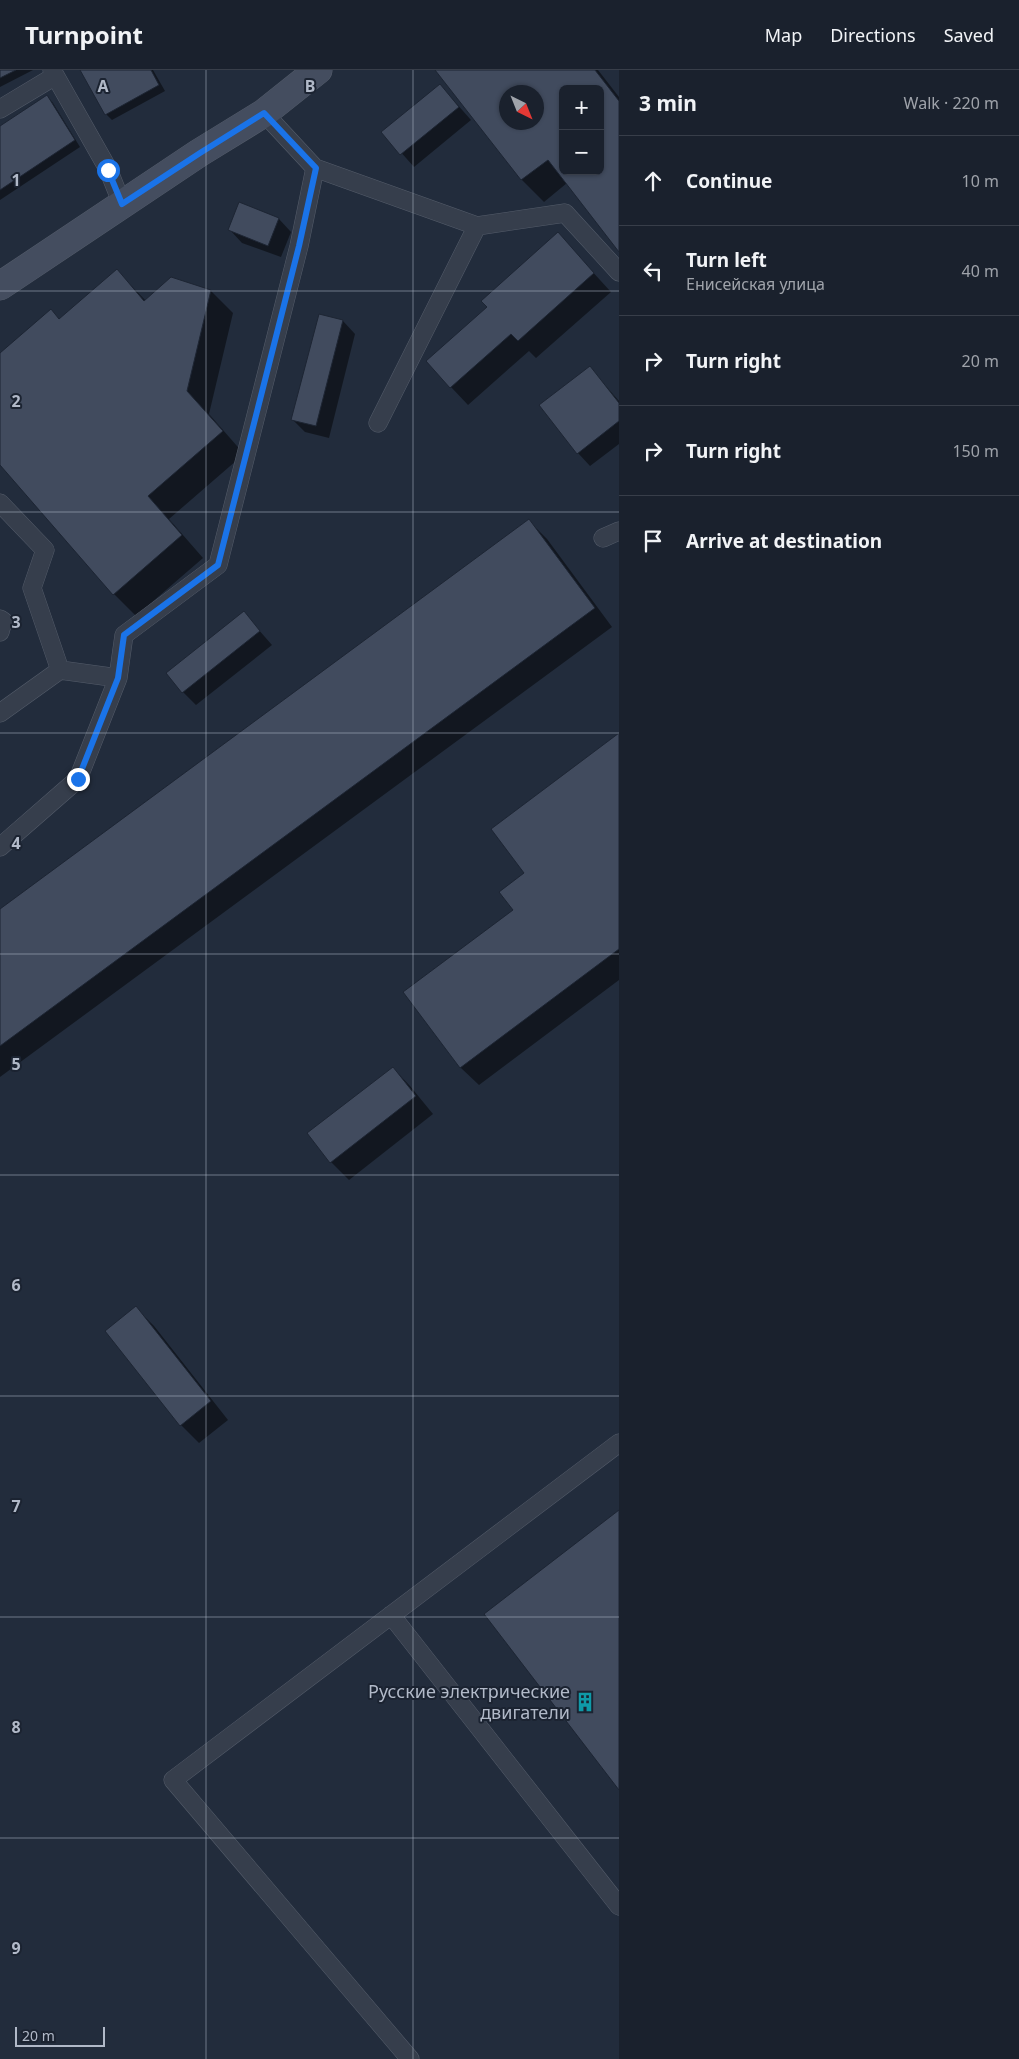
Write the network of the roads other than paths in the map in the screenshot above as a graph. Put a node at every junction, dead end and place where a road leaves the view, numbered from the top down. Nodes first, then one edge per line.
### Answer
1 (318, 70) edge
2 (54, 73) edge
3 (0, 109) edge
4 (264, 113) junction
5 (316, 168) junction
6 (122, 204) junction
7 (477, 226) junction
8 (619, 272) edge
9 (0, 286) edge
10 (378, 422) dead end
11 (0, 503) edge
12 (619, 532) edge
13 (602, 538) dead end
14 (0, 619) edge
15 (0, 632) edge
16 (60, 670) junction
17 (118, 678) junction
18 (0, 713) edge
19 (0, 847) edge
20 (619, 1443) edge
21 (391, 1615) junction
22 (619, 1906) edge
23 (410, 2059) edge

1 - 4 street
2 - 3 lane
2 - 6 lane
4 - 5 lane
4 - 6 street
5 - 7 lane
5 - 17 lane
6 - 9 street
7 - 8 lane
7 - 10 lane
11 - 16 lane
12 - 13 lane
14 - 15 lane
16 - 17 lane
16 - 18 lane
17 - 19 lane
20 - 21 lane
21 - 22 lane
21 - 23 lane

